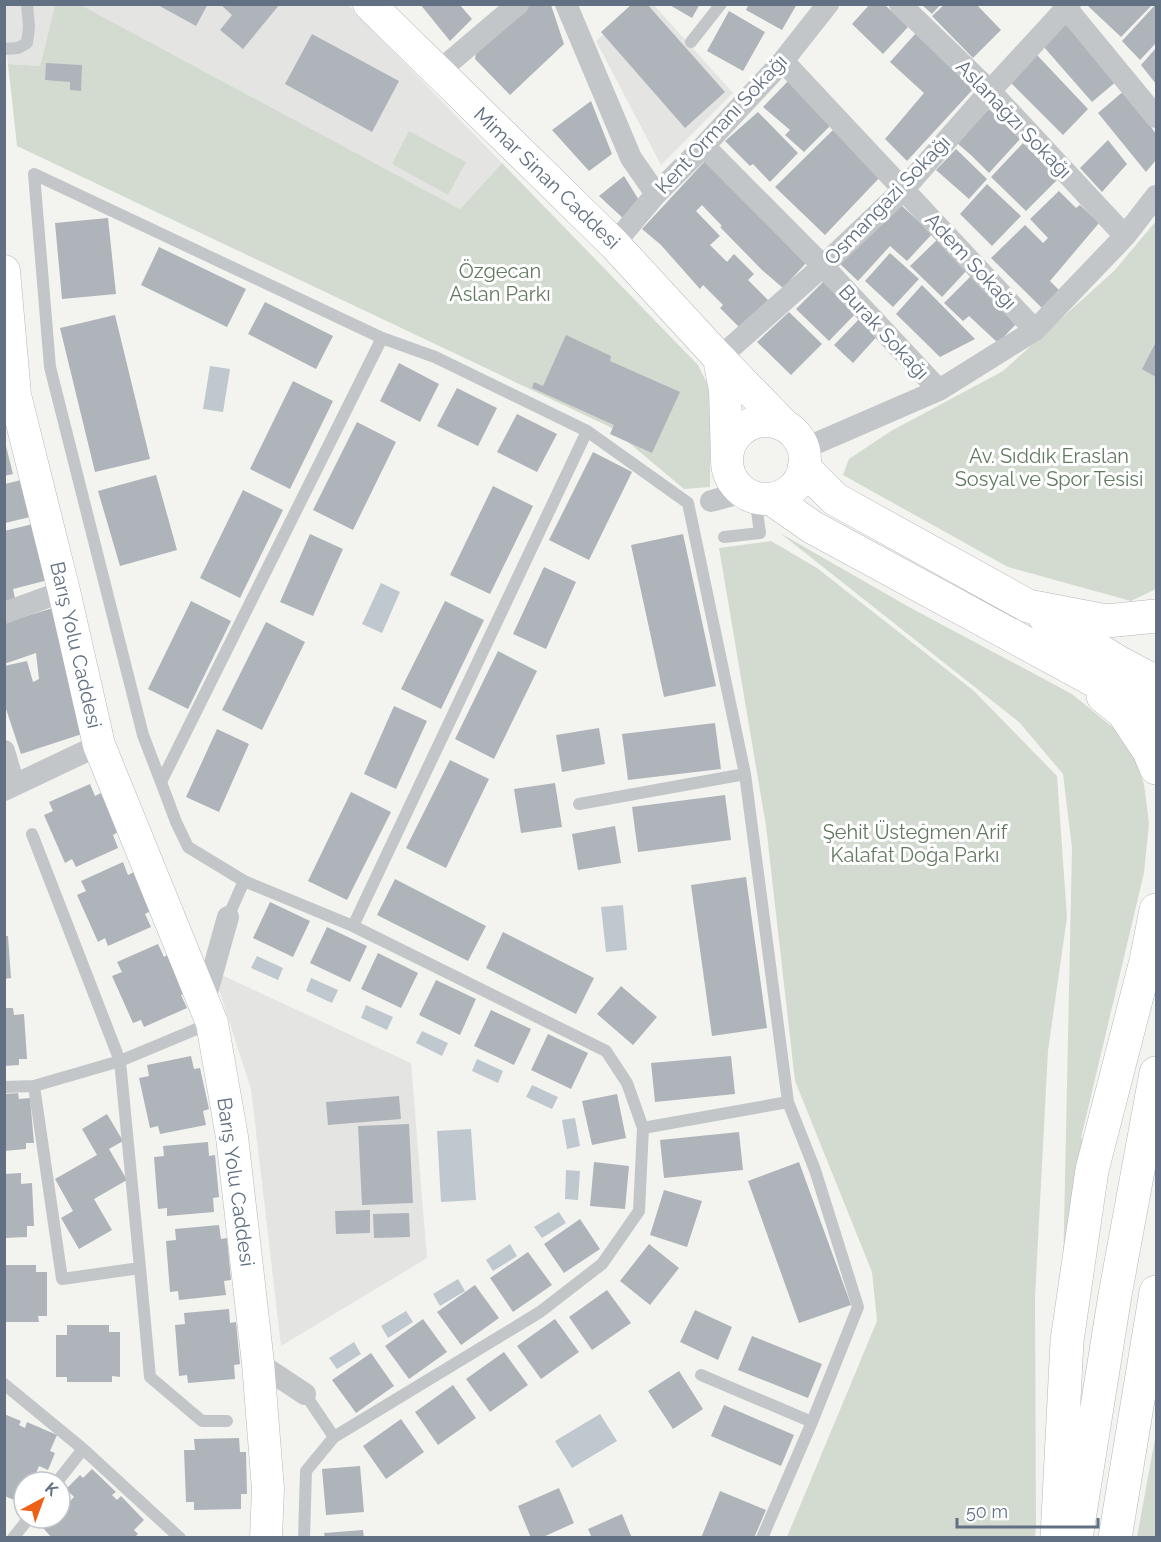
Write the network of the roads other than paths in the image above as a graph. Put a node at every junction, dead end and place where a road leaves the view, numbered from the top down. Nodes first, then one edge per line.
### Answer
1 (27, 4) edge
2 (369, 4) edge
3 (518, 4) edge
4 (566, 4) edge
5 (721, 4) edge
6 (828, 4) edge
7 (900, 4) edge
8 (1066, 6) edge
9 (691, 42) dead end
10 (4, 49) edge
11 (783, 61) junction
12 (438, 72) junction
13 (990, 91) junction
14 (1156, 117) edge
15 (704, 146) junction
16 (904, 189) junction
17 (656, 194) junction
18 (1156, 195) edge
19 (1125, 236) junction
20 (614, 243) junction
21 (823, 266) junction
22 (4, 271) edge
23 (1035, 330) junction
24 (382, 338) junction
25 (718, 358) junction
26 (939, 390) junction
27 (10, 397) edge
28 (587, 431) junction
29 (797, 448) junction
30 (727, 459) junction
31 (757, 496) junction
32 (711, 501) joint
33 (688, 503) junction
34 (724, 537) dead end
35 (64, 591) junction
36 (1028, 606) junction
37 (4, 613) edge
38 (978, 616) junction
39 (1156, 616) edge
40 (1156, 682) edge
41 (1156, 714) edge
42 (99, 745) junction
43 (4, 751) edge
44 (1156, 768) edge
45 (745, 774) junction
46 (161, 782) junction
47 (9, 787) edge
48 (579, 804) dead end
49 (32, 834) dead end
50 (243, 881) junction
51 (1156, 910) edge
52 (228, 917) joint
53 (353, 926) junction
54 (208, 1013) junction
55 (120, 1062) junction
56 (1156, 1072) edge
57 (34, 1086) junction
58 (4, 1087) edge
59 (788, 1102) junction
60 (643, 1128) junction
61 (140, 1268) junction
62 (1156, 1292) edge
63 (258, 1363) junction
64 (700, 1375) dead end
65 (4, 1384) edge
66 (305, 1394) joint
67 (227, 1421) dead end
68 (812, 1422) junction
69 (334, 1437) junction
70 (83, 1449) junction
71 (66, 1470) edge
72 (175, 1533) edge
73 (160, 1538) edge
74 (266, 1538) edge
75 (304, 1538) edge
76 (762, 1538) edge
77 (1057, 1538) edge
78 (1076, 1538) edge
79 (1115, 1538) edge

1 - 10 lane
2 - 12 main road, Mimar Sinan Caddesi
3 - 12 street
4 - 17 street
5 - 9 lane
6 - 11 street, Kent Ormanı Sokağı
7 - 13 street, Aslanağzı Sokağı
8 - 13 street, Osmangazi Sokağı
8 - 14 street
11 - 15 street, Kent Ormanı Sokağı
11 - 16 street, Adem Sokağı
12 - 20 main road, Mimar Sinan Caddesi
13 - 16 street, Osmangazi Sokağı
13 - 19 street, Aslanağzı Sokağı
15 - 17 street, Kent Ormanı Sokağı
15 - 21 street, Burak Sokağı
16 - 21 street, Osmangazi Sokağı
16 - 23 street, Adem Sokağı
17 - 20 street, Kent Ormanı Sokağı
18 - 19 street
19 - 23 street
20 - 25 main road, Mimar Sinan Caddesi
21 - 25 street, Osmangazi Sokağı
21 - 26 street, Burak Sokağı
22 - 27 main road, Barış Yolu Caddesi
23 - 26 street
24 - 28 lane
24 - 46 lane
24 - 46 lane
25 - 29 main road, Mimar Sinan Caddesi
25 - 30 main road, Mimar Sinan Caddesi
26 - 29 street
27 - 35 main road, Barış Yolu Caddesi
28 - 33 lane
28 - 53 lane
29 - 30 main road
29 - 31 main road
29 - 36 highway
30 - 31 main road
31 - 32 street
31 - 34 lane
31 - 38 highway
32 - 33 lane
33 - 45 lane
35 - 37 street
35 - 42 main road, Barış Yolu Caddesi
36 - 39 highway
36 - 40 highway
38 - 41 highway
38 - 44 highway
42 - 47 street
42 - 54 main road, Barış Yolu Caddesi
43 - 47 street
45 - 48 lane
45 - 59 lane
46 - 50 lane
49 - 55 lane
50 - 52 lane
50 - 53 lane
51 - 77 highway
52 - 54 street, Barış Yolu Caddesi
53 - 60 lane
54 - 55 lane
54 - 63 main road, Barış Yolu Caddesi
55 - 57 lane
55 - 61 lane
56 - 78 highway
57 - 58 lane
57 - 61 lane
59 - 60 lane
59 - 68 lane
60 - 69 lane
61 - 67 lane
62 - 79 highway
63 - 66 street
63 - 74 main road, Barış Yolu Caddesi
64 - 68 lane
65 - 70 lane
66 - 69 lane
68 - 76 lane
69 - 75 lane
70 - 71 lane
70 - 72 lane
72 - 73 lane

